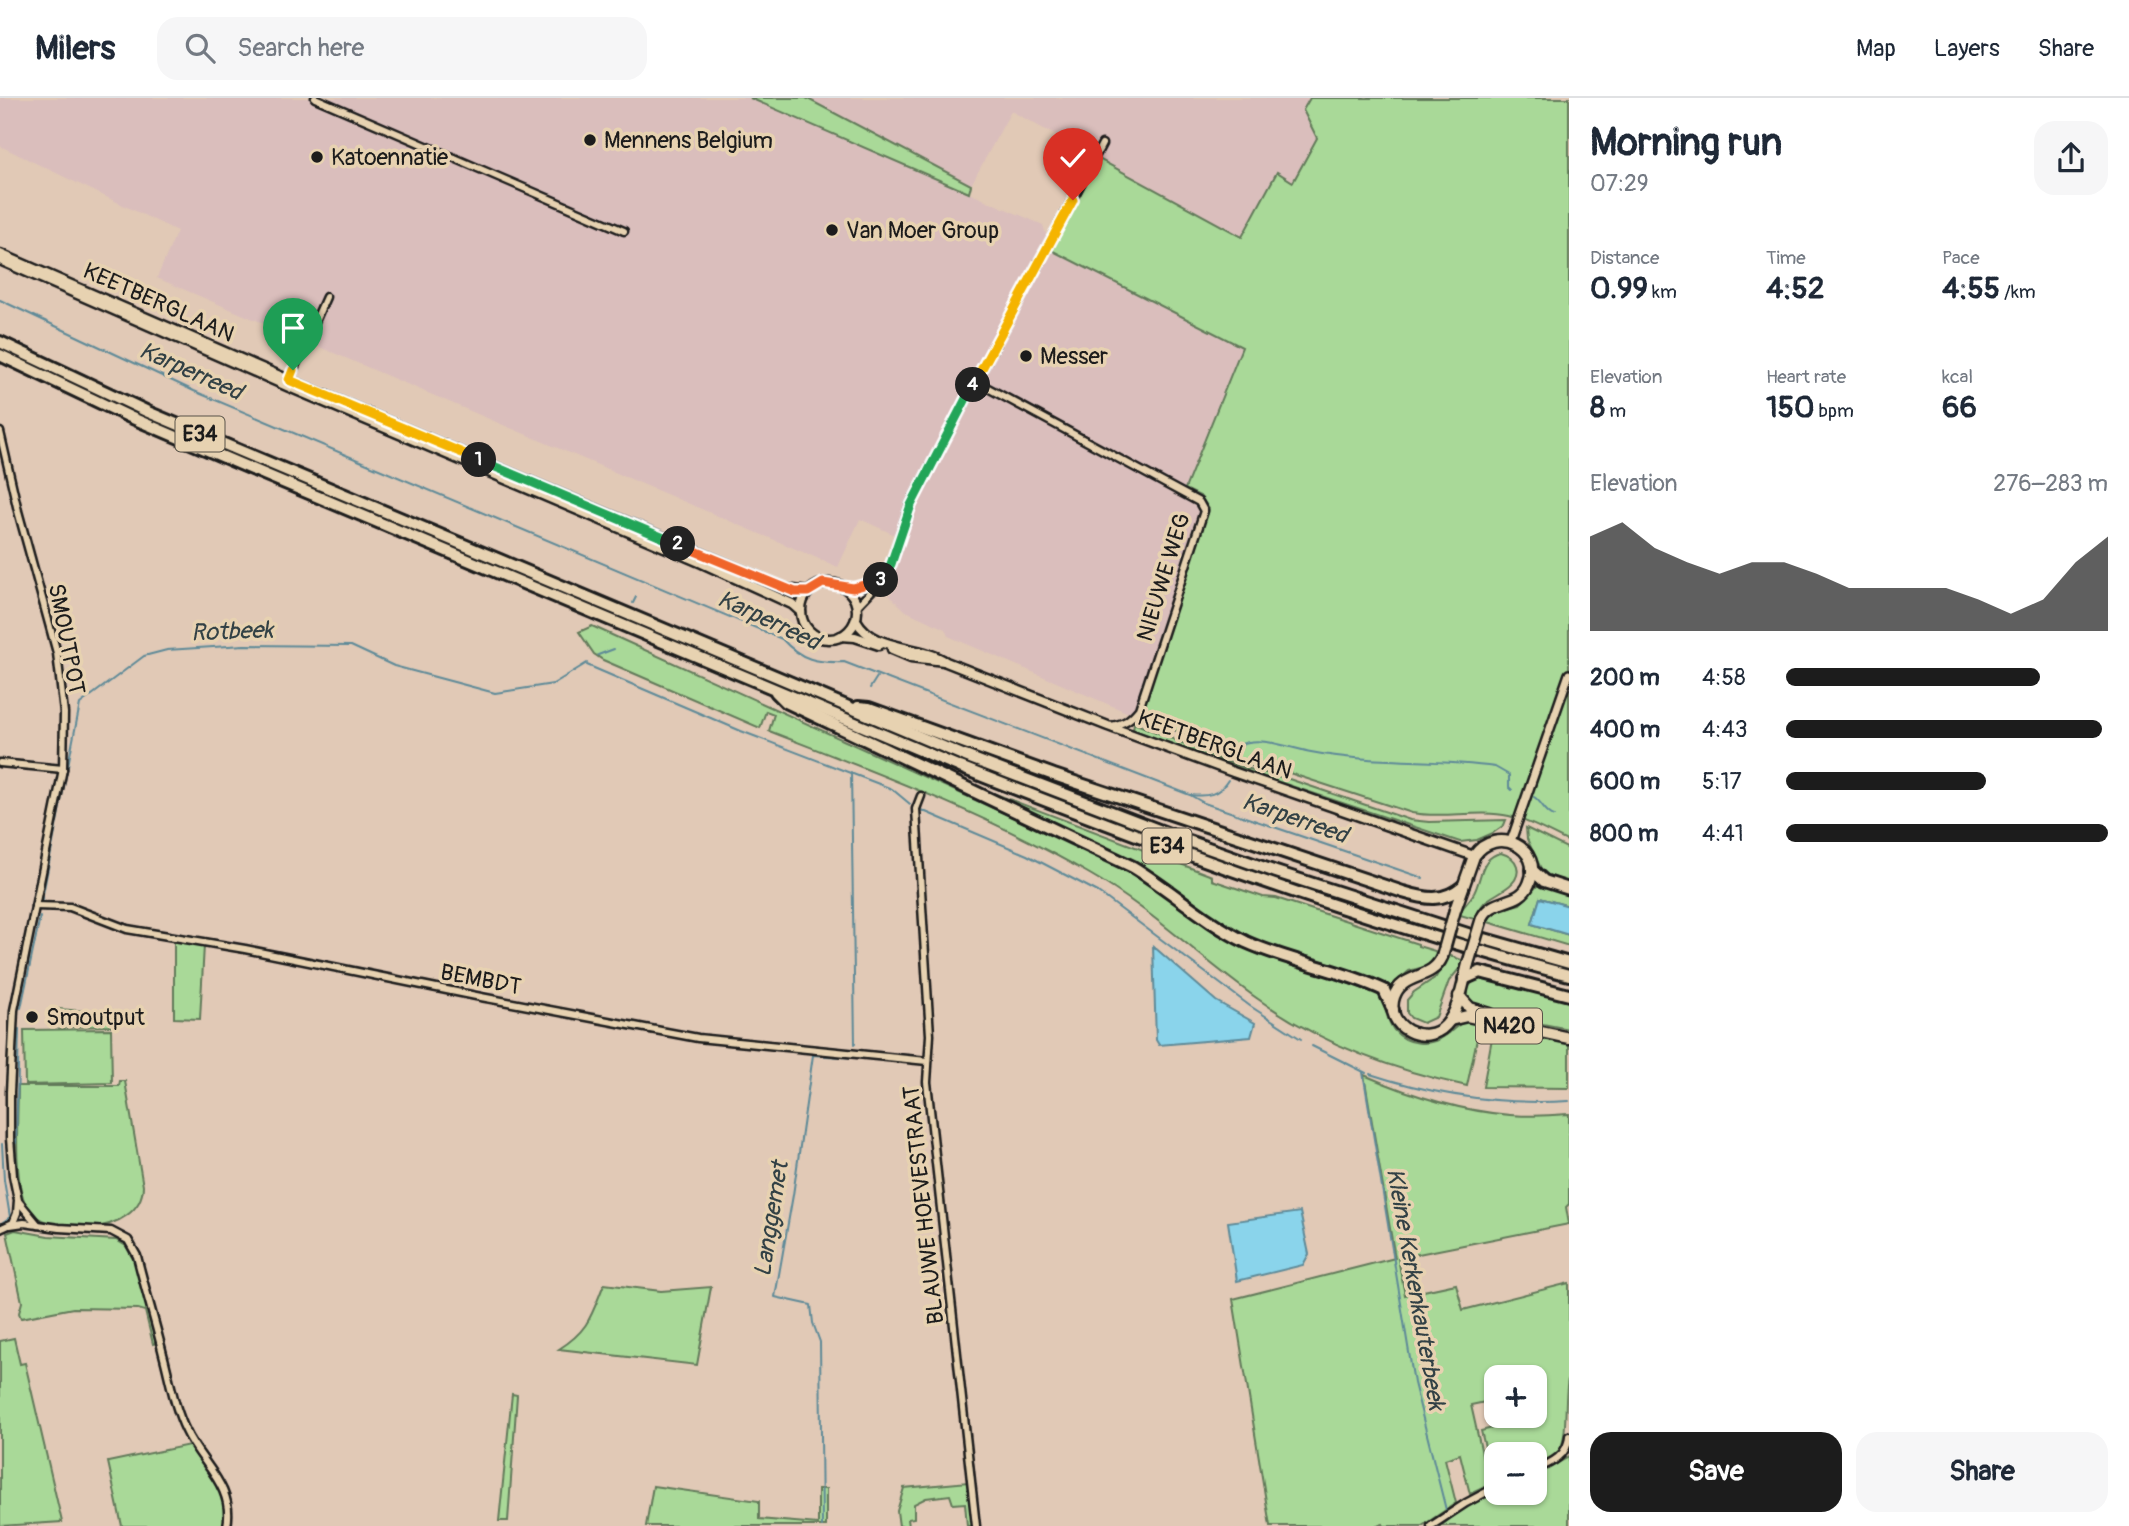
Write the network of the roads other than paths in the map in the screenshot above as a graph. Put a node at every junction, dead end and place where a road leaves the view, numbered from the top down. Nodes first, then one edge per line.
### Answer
1 (315, 98) edge
2 (1102, 144) dead end
3 (624, 231) dead end
4 (0, 254) edge
5 (0, 260) edge
6 (326, 296) dead end
7 (0, 342) edge
8 (0, 355) edge
9 (289, 380) junction
10 (975, 381) junction
11 (0, 432) edge
12 (882, 579) junction
13 (844, 587) junction
14 (808, 592) junction
15 (857, 606) junction
16 (801, 612) junction
17 (856, 620) junction
18 (841, 636) junction
19 (946, 662) junction
20 (1569, 674) edge
21 (775, 690) junction
22 (848, 706) junction
23 (1108, 726) junction
24 (0, 762) edge
25 (63, 769) junction
26 (921, 796) dead end
27 (1511, 841) junction
28 (1474, 856) junction
29 (1532, 870) junction
30 (1463, 886) junction
31 (1569, 889) edge
32 (35, 906) junction
33 (1569, 963) edge
34 (1569, 975) edge
35 (1464, 979) junction
36 (1569, 995) edge
37 (1459, 996) junction
38 (1393, 1010) junction
39 (1450, 1020) junction
40 (1569, 1032) edge
41 (1569, 1038) edge
42 (927, 1061) junction
43 (0, 1091) edge
44 (10, 1092) junction
45 (0, 1138) edge
46 (10, 1138) junction
47 (18, 1200) junction
48 (38, 1225) junction
49 (9, 1226) junction
50 (0, 1229) edge
51 (1569, 1436) edge
52 (1569, 1442) edge
53 (1547, 1464) edge
54 (1484, 1493) edge
55 (227, 1526) edge
56 (976, 1526) edge
57 (1431, 1526) edge

1 - 3 street
2 - 10 street
4 - 9 main road, KEETBERGLAAN
5 - 16 main road, KEETBERGLAAN
6 - 9 street
7 - 22 highway, E34
8 - 21 highway, E34
9 - 14 main road, KEETBERGLAAN
10 - 12 street
10 - 23 street, NIEUWE WEG
11 - 25 street, SMOUTPOT
12 - 13 street
12 - 15 street
13 - 14 main road
13 - 15 main road
14 - 16 main road
15 - 17 main road
16 - 18 main road
17 - 18 main road
17 - 19 main road, KEETBERGLAAN
18 - 19 main road, KEETBERGLAAN
19 - 23 main road, KEETBERGLAAN
20 - 27 street
21 - 34 highway, E34
21 - 38 highway
22 - 30 highway
22 - 33 highway, E34
23 - 28 main road, KEETBERGLAAN
24 - 25 street
25 - 32 street, SMOUTPOT
26 - 42 street, BLAUWE HOEVESTRAAT
27 - 28 highway
27 - 29 highway
28 - 30 highway
29 - 31 highway
29 - 35 highway, N420, bridge
30 - 38 highway, bridge
32 - 42 street, BEMBDT
32 - 44 street, SMOUTPOT
35 - 36 highway
35 - 37 highway, N420
37 - 39 highway, N420
37 - 40 highway, N420
38 - 39 highway, N420
39 - 41 highway, N420
42 - 56 street, BLAUWE HOEVESTRAAT
43 - 44 street
44 - 46 street, SMOUTPOT
45 - 46 street
46 - 47 street, SMOUTPOT
47 - 48 street, SMOUTPOT
47 - 49 street, SMOUTPOT
48 - 49 street
48 - 55 street
49 - 50 street
51 - 52 street
52 - 53 street
54 - 57 street

